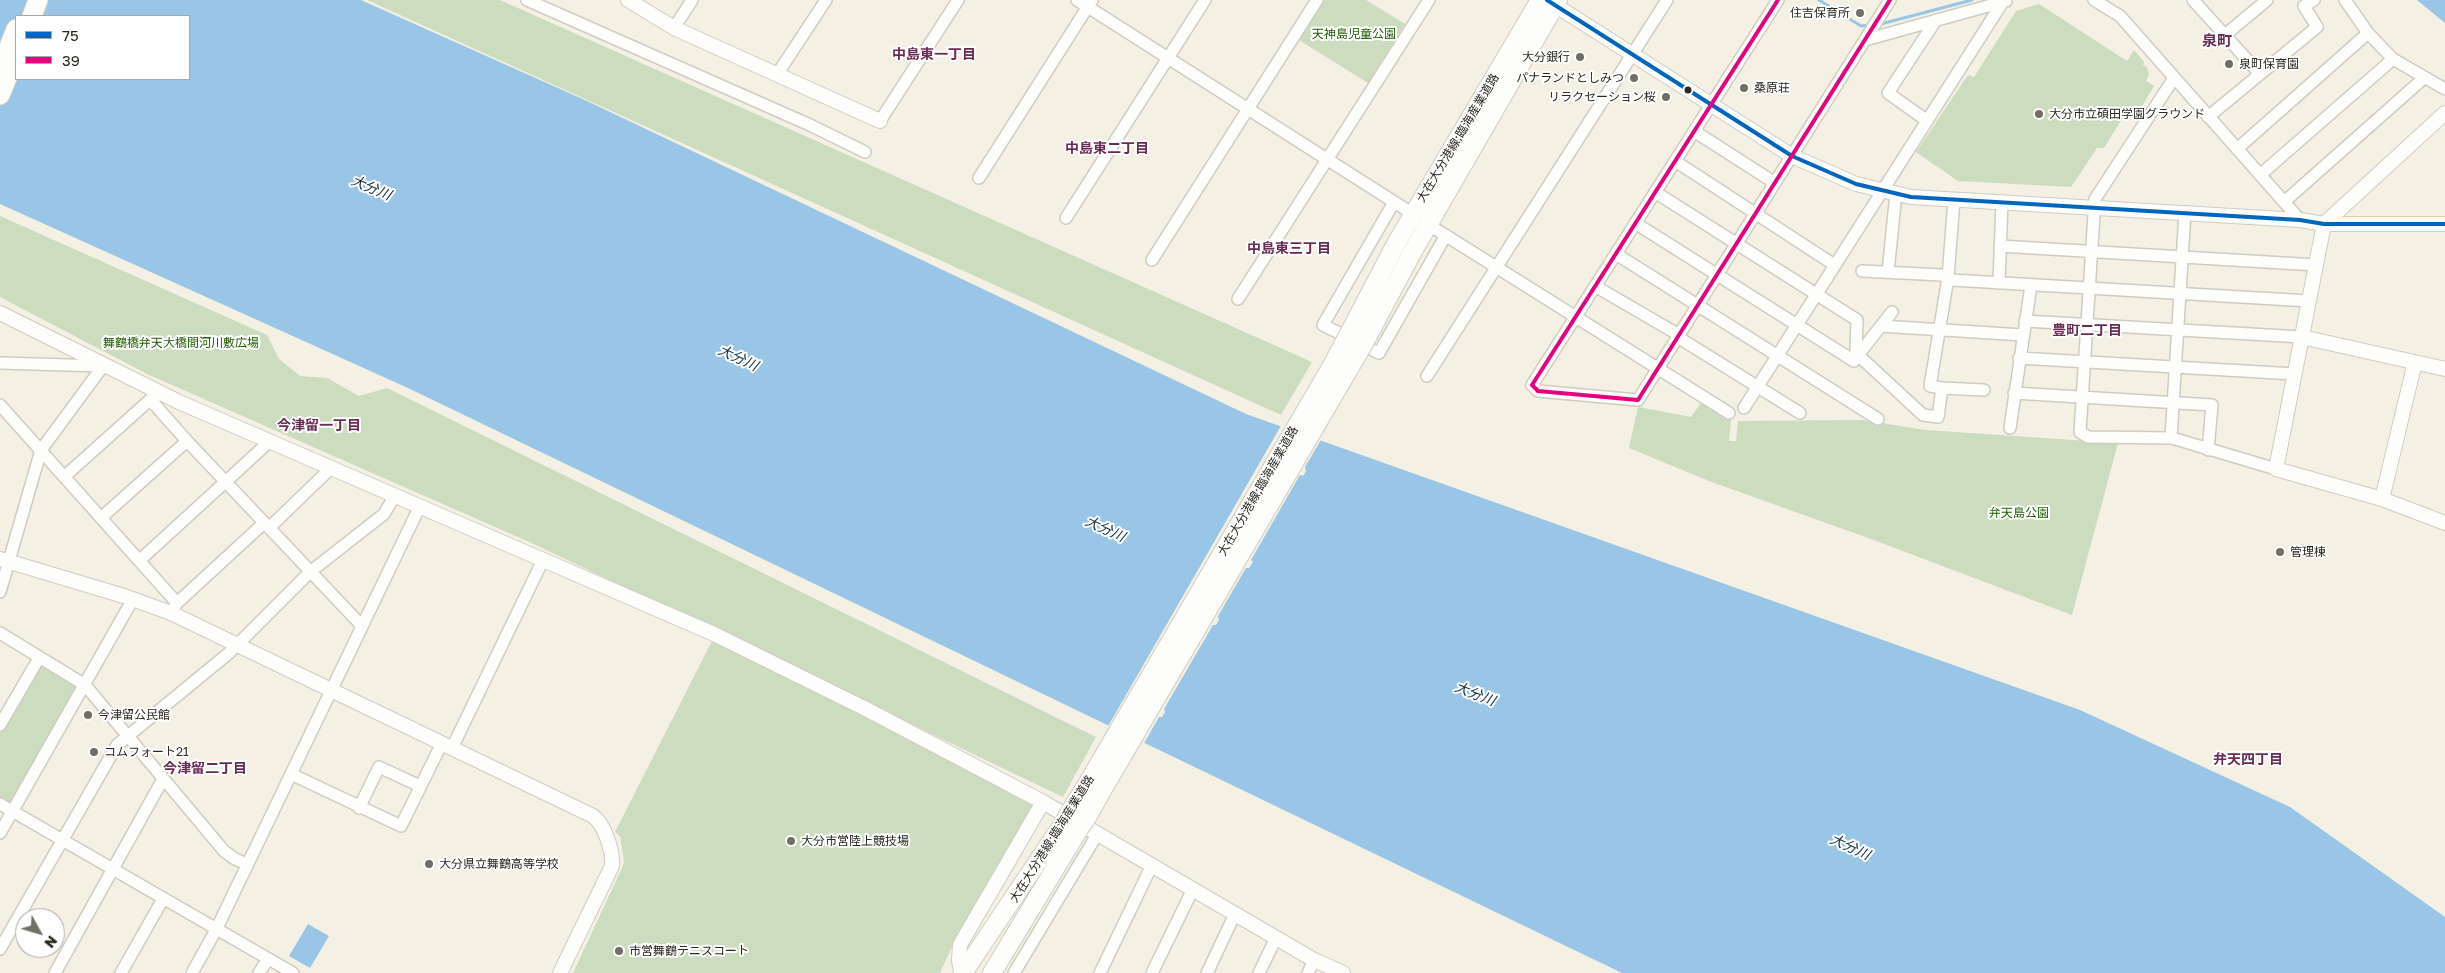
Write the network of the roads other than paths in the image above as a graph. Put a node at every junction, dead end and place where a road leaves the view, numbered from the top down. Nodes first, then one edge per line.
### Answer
1 (28, 0) edge
2 (38, 0) edge
3 (527, 0) edge
4 (628, 0) edge
5 (692, 0) edge
6 (826, 0) edge
7 (958, 0) edge
8 (1077, 0) edge
9 (1205, 0) edge
10 (1317, 0) edge
11 (1429, 0) edge
12 (1666, 0) edge
13 (1778, 0) edge
14 (1890, 0) edge
15 (2005, 0) edge
16 (2094, 0) edge
17 (2193, 0) edge
18 (2267, 0) edge
19 (2314, 0) edge
20 (2345, 0) edge
21 (1550, 2) edge
22 (1090, 3) edge
23 (21, 15) edge
24 (32, 15) edge
25 (1936, 20) junction
26 (674, 28) junction
27 (15, 32) edge
28 (2368, 33) junction
29 (1868, 35) junction
30 (2225, 35) junction
31 (1632, 55) junction
32 (15, 58) edge
33 (1168, 58) junction
34 (2393, 59) junction
35 (0, 70) edge
36 (778, 73) junction
37 (2260, 74) junction
38 (2174, 78) junction
39 (2424, 78) junction
40 (2445, 89) edge
41 (0, 95) edge
42 (1711, 105) junction
43 (1248, 108) junction
44 (2445, 113) edge
45 (2208, 116) junction
46 (1926, 120) junction
47 (880, 121) joint
48 (1694, 131) junction
49 (2237, 148) junction
50 (865, 152) dead end
51 (1792, 156) junction
52 (1328, 159) junction
53 (1675, 161) junction
54 (2260, 175) junction
55 (979, 178) dead end
56 (1775, 183) junction
57 (1881, 190) junction
58 (1655, 192) junction
59 (1896, 193) junction
60 (1954, 199) junction
61 (1394, 202) junction
62 (2002, 202) junction
63 (2284, 202) junction
64 (2093, 207) junction
65 (2185, 212) junction
66 (1413, 214) junction
67 (1756, 214) junction
68 (1066, 218) dead end
69 (2300, 220) junction
70 (1635, 223) junction
71 (2324, 224) junction
72 (2445, 224) edge
73 (1429, 225) junction
74 (1446, 235) junction
75 (1737, 244) junction
76 (2000, 246) junction
77 (2090, 252) junction
78 (1616, 254) junction
79 (2182, 258) junction
80 (1152, 260) dead end
81 (1834, 264) junction
82 (2316, 266) junction
83 (1496, 267) junction
84 (1862, 271) dead end
85 (1888, 272) junction
86 (1717, 275) junction
87 (1948, 278) junction
88 (1999, 283) junction
89 (2031, 285) junction
90 (1595, 286) junction
91 (2088, 288) junction
92 (1815, 294) junction
93 (2180, 294) junction
94 (1238, 299) dead end
95 (2309, 301) junction
96 (1698, 306) junction
97 (1892, 312) dead end
98 (0, 315) edge
99 (1576, 317) junction
100 (2025, 321) junction
101 (1795, 324) junction
102 (2086, 324) junction
103 (1881, 326) junction
104 (1940, 330) junction
105 (2178, 330) junction
106 (2022, 334) junction
107 (1679, 335) junction
108 (2302, 337) junction
109 (1776, 355) junction
110 (1858, 355) junction
111 (2019, 358) junction
112 (2084, 361) junction
113 (2414, 362) junction
114 (0, 363) edge
115 (103, 366) junction
116 (2176, 366) junction
117 (1658, 368) junction
118 (2445, 370) edge
119 (2295, 374) junction
120 (1427, 376) dead end
121 (1756, 386) junction
122 (1942, 388) junction
123 (1984, 390) dead end
124 (151, 393) junction
125 (2014, 393) junction
126 (2082, 398) junction
127 (2173, 403) junction
128 (0, 405) edge
129 (1744, 408) dead end
130 (1729, 413) dead end
131 (1800, 413) dead end
132 (1878, 419) dead end
133 (2010, 428) dead end
134 (2171, 438) junction
135 (187, 440) junction
136 (269, 442) junction
137 (41, 450) junction
138 (2208, 450) junction
139 (330, 469) junction
140 (2276, 469) junction
141 (65, 476) junction
142 (225, 482) junction
143 (394, 497) junction
144 (2382, 500) junction
145 (419, 508) junction
146 (102, 517) junction
147 (2445, 523) edge
148 (266, 526) junction
149 (4, 560) edge
150 (140, 560) junction
151 (543, 560) junction
152 (310, 572) junction
153 (0, 592) edge
154 (133, 599) junction
155 (174, 608) junction
156 (362, 626) junction
157 (0, 633) edge
158 (237, 644) junction
159 (39, 658) junction
160 (85, 685) junction
161 (331, 690) junction
162 (0, 725) edge
163 (128, 736) junction
164 (447, 745) junction
165 (291, 774) junction
166 (163, 779) junction
167 (420, 786) junction
168 (1093, 790) junction
169 (1043, 802) junction
170 (0, 804) edge
171 (360, 808) junction
172 (13, 811) junction
173 (1075, 820) junction
174 (0, 833) edge
175 (1098, 833) junction
176 (62, 840) junction
177 (247, 864) junction
178 (1152, 865) junction
179 (112, 869) junction
180 (1193, 889) junction
181 (163, 899) junction
182 (1235, 914) junction
183 (216, 930) junction
184 (1276, 938) junction
185 (0, 949) edge
186 (268, 959) junction
187 (1311, 967) edge
188 (1104, 971) edge
189 (54, 973) edge
190 (121, 973) edge
191 (192, 973) edge
192 (259, 973) edge
193 (293, 973) edge
194 (560, 973) edge
195 (962, 973) edge
196 (992, 973) edge
197 (1014, 973) edge
198 (1152, 973) edge
199 (1206, 973) edge
200 (1259, 973) edge
201 (1343, 973) edge

1 - 23 highway
2 - 24 highway
3 - 50 street
4 - 26 street
5 - 26 street
6 - 36 street
7 - 47 street
8 - 22 street
9 - 33 street
10 - 43 street
11 - 52 street
12 - 31 street
13 - 42 street
14 - 29 street
15 - 25 street
15 - 46 street
16 - 38 street
17 - 30 street
18 - 30 street
19 - 37 street
20 - 28 street
21 - 31 street
21 - 66 main road, 大在大分港線;臨海産業道路
21 - 73 main road, 大在大分港線;臨海産業道路
22 - 33 street
22 - 55 street
25 - 29 street
25 - 46 street
26 - 36 street
27 - 35 highway
28 - 34 street
28 - 49 street
29 - 51 street
30 - 37 street
31 - 42 street
31 - 83 street
32 - 41 highway
33 - 43 street
33 - 68 street
34 - 39 street
34 - 54 street
36 - 47 street
37 - 45 street
38 - 45 street
38 - 64 street
39 - 40 street
39 - 63 street
42 - 48 street
42 - 51 street
43 - 52 street
43 - 80 street
44 - 71 street
45 - 49 street
46 - 57 street
48 - 53 street
48 - 56 street
49 - 54 street
51 - 56 street
51 - 57 street
52 - 61 street
52 - 94 street
53 - 58 street
53 - 67 street
54 - 63 street
56 - 67 street
57 - 59 street
57 - 81 street
58 - 70 street
58 - 75 street
59 - 60 street
59 - 85 street
60 - 62 street
60 - 87 street
61 - 66 street
61 - 74 street
62 - 64 street
62 - 76 street
63 - 69 street
64 - 65 street
64 - 77 street
65 - 69 street
65 - 79 street
66 - 168 main road, 大在大分港線;臨海産業道路, bridge
67 - 75 street
67 - 81 street
69 - 71 street
70 - 78 street
70 - 86 street
71 - 72 street
71 - 82 street
73 - 74 street
73 - 168 main road, 大在大分港線;臨海産業道路, bridge
74 - 83 street
75 - 86 street
75 - 92 street
76 - 77 street
76 - 88 street
77 - 79 street
77 - 91 street
78 - 90 street
78 - 96 street
79 - 82 street
79 - 93 street
81 - 92 street
82 - 95 street
83 - 99 street
83 - 120 street
84 - 85 street
85 - 87 street
86 - 96 street
86 - 101 street
87 - 88 street
87 - 104 street
88 - 89 street
89 - 91 street
89 - 100 street
90 - 99 street
90 - 107 street
91 - 93 street
91 - 102 street
92 - 101 street
92 - 110 street
93 - 95 street
93 - 105 street
95 - 108 street
96 - 107 street
96 - 109 street
97 - 103 street
98 - 115 street
99 - 117 street
99 - 117 street
100 - 102 street
100 - 106 street
101 - 109 street
101 - 110 street
102 - 105 street
102 - 112 street
103 - 104 street
103 - 110 street
104 - 106 street
104 - 122 street
105 - 108 street
105 - 116 street
106 - 111 street
107 - 117 street
107 - 121 street
108 - 113 street
108 - 119 street
109 - 121 street
109 - 132 street
110 - 122 street
111 - 112 street
111 - 125 street
112 - 116 street
112 - 126 street
113 - 118 street
113 - 144 street
114 - 115 street
115 - 124 street
115 - 137 street
116 - 119 street
116 - 127 street
117 - 130 street
119 - 140 street
121 - 129 street
121 - 131 street
122 - 123 street
124 - 135 street
124 - 136 street
124 - 141 street
125 - 126 street
125 - 133 street
126 - 127 street
126 - 134 street
127 - 134 street
127 - 138 street
128 - 137 street
134 - 138 street
135 - 142 street
135 - 146 street
136 - 139 street
136 - 142 street
137 - 141 street
137 - 149 street
138 - 140 street
139 - 143 street
139 - 148 street
140 - 144 street
141 - 146 street
142 - 148 street
142 - 150 street
143 - 145 street
143 - 152 street
144 - 147 street
145 - 151 street
145 - 156 street
146 - 150 street
148 - 152 street
148 - 155 street
149 - 153 street
149 - 154 street
150 - 155 street
151 - 164 street
151 - 169 street
152 - 156 street
152 - 158 street
154 - 155 street
154 - 160 street
155 - 158 street
156 - 161 street
157 - 159 street
158 - 161 street
158 - 163 street
159 - 160 street
159 - 162 street
160 - 163 street
160 - 172 street
161 - 164 street
161 - 165 street
163 - 166 street
163 - 176 street
164 - 167 street
164 - 194 street
165 - 171 street
165 - 177 street
166 - 177 street
166 - 179 street
167 - 171 street
167 - 171 street
168 - 173 main road, 大在大分港線;臨海産業道路
169 - 175 street
169 - 195 street
170 - 172 street
172 - 174 street
172 - 176 street
173 - 195 main road, 大在大分港線;臨海産業道路
173 - 196 main road, 大在大分港線;臨海産業道路
175 - 178 street
175 - 197 street
176 - 179 street
176 - 185 street
177 - 183 street
178 - 180 street
178 - 188 street
179 - 181 street
179 - 189 street
180 - 182 street
180 - 198 street
181 - 183 street
181 - 190 street
182 - 184 street
182 - 199 street
183 - 186 street
183 - 191 street
184 - 187 street
184 - 200 street
186 - 192 street
186 - 193 street
187 - 201 street

